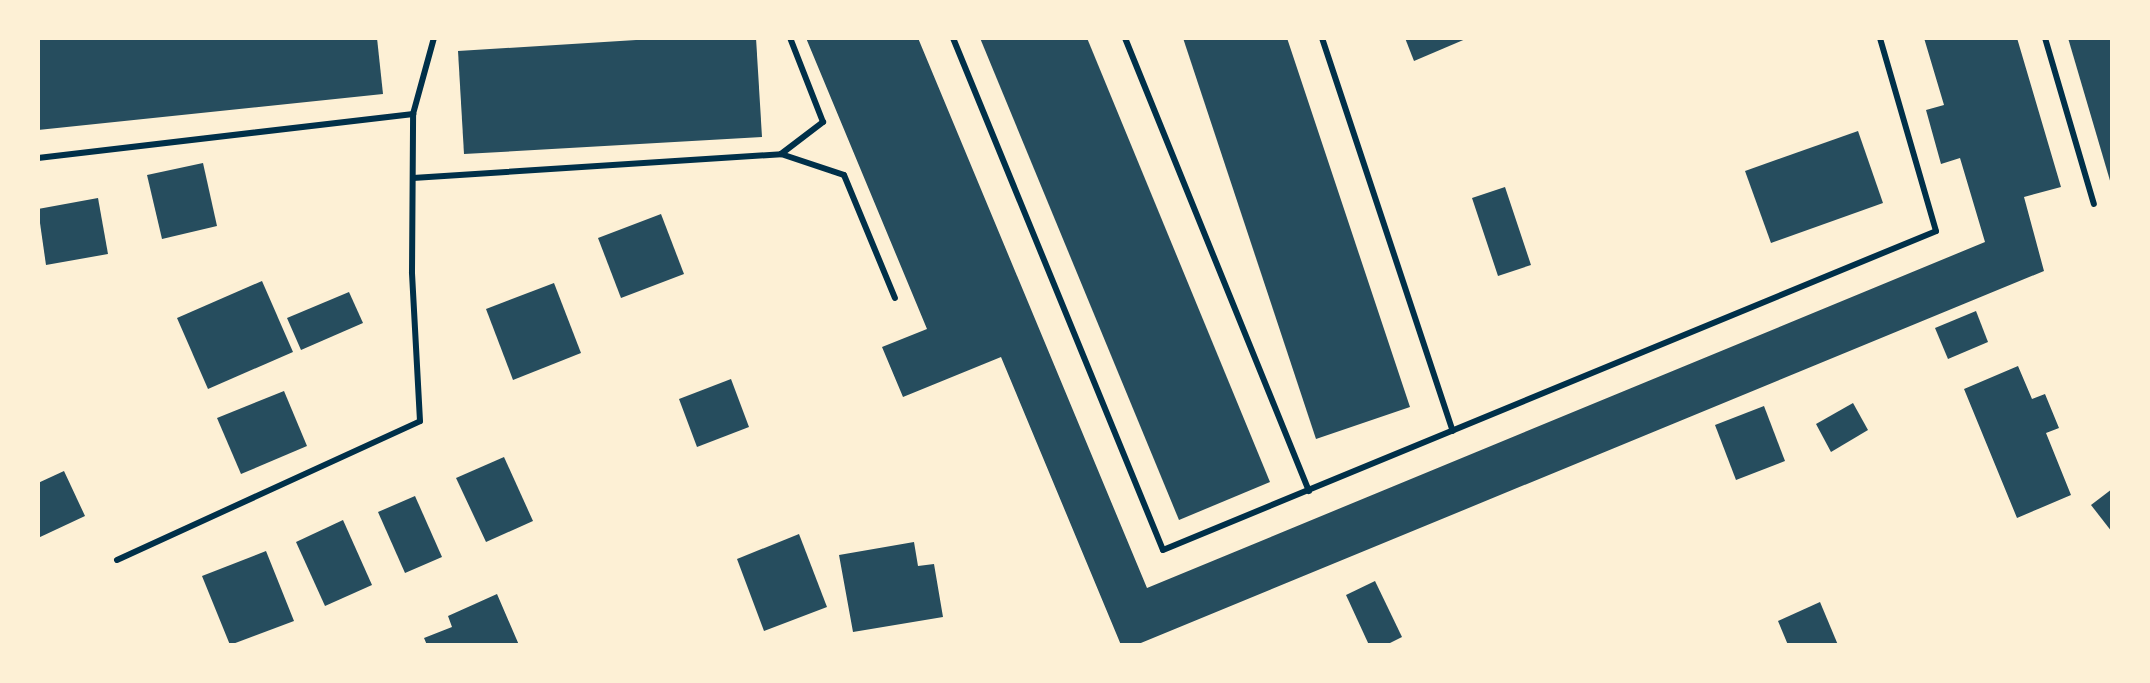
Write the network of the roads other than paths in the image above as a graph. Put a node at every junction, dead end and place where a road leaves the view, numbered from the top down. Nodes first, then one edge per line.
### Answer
1 (434, 38) edge
2 (790, 38) edge
3 (953, 38) edge
4 (1125, 38) edge
5 (1322, 38) edge
6 (1880, 38) edge
7 (2045, 38) edge
8 (413, 114) junction
9 (781, 154) junction
10 (38, 158) edge
11 (413, 178) junction
12 (2094, 204) dead end
13 (895, 298) dead end
14 (1453, 431) junction
15 (1309, 491) junction
16 (117, 560) dead end

1 - 8 lane
2 - 9 lane
3 - 15 lane
4 - 15 lane
5 - 14 lane
6 - 14 lane
7 - 12 lane
8 - 10 lane
8 - 11 lane
9 - 11 lane
9 - 13 lane
11 - 16 lane
14 - 15 lane

